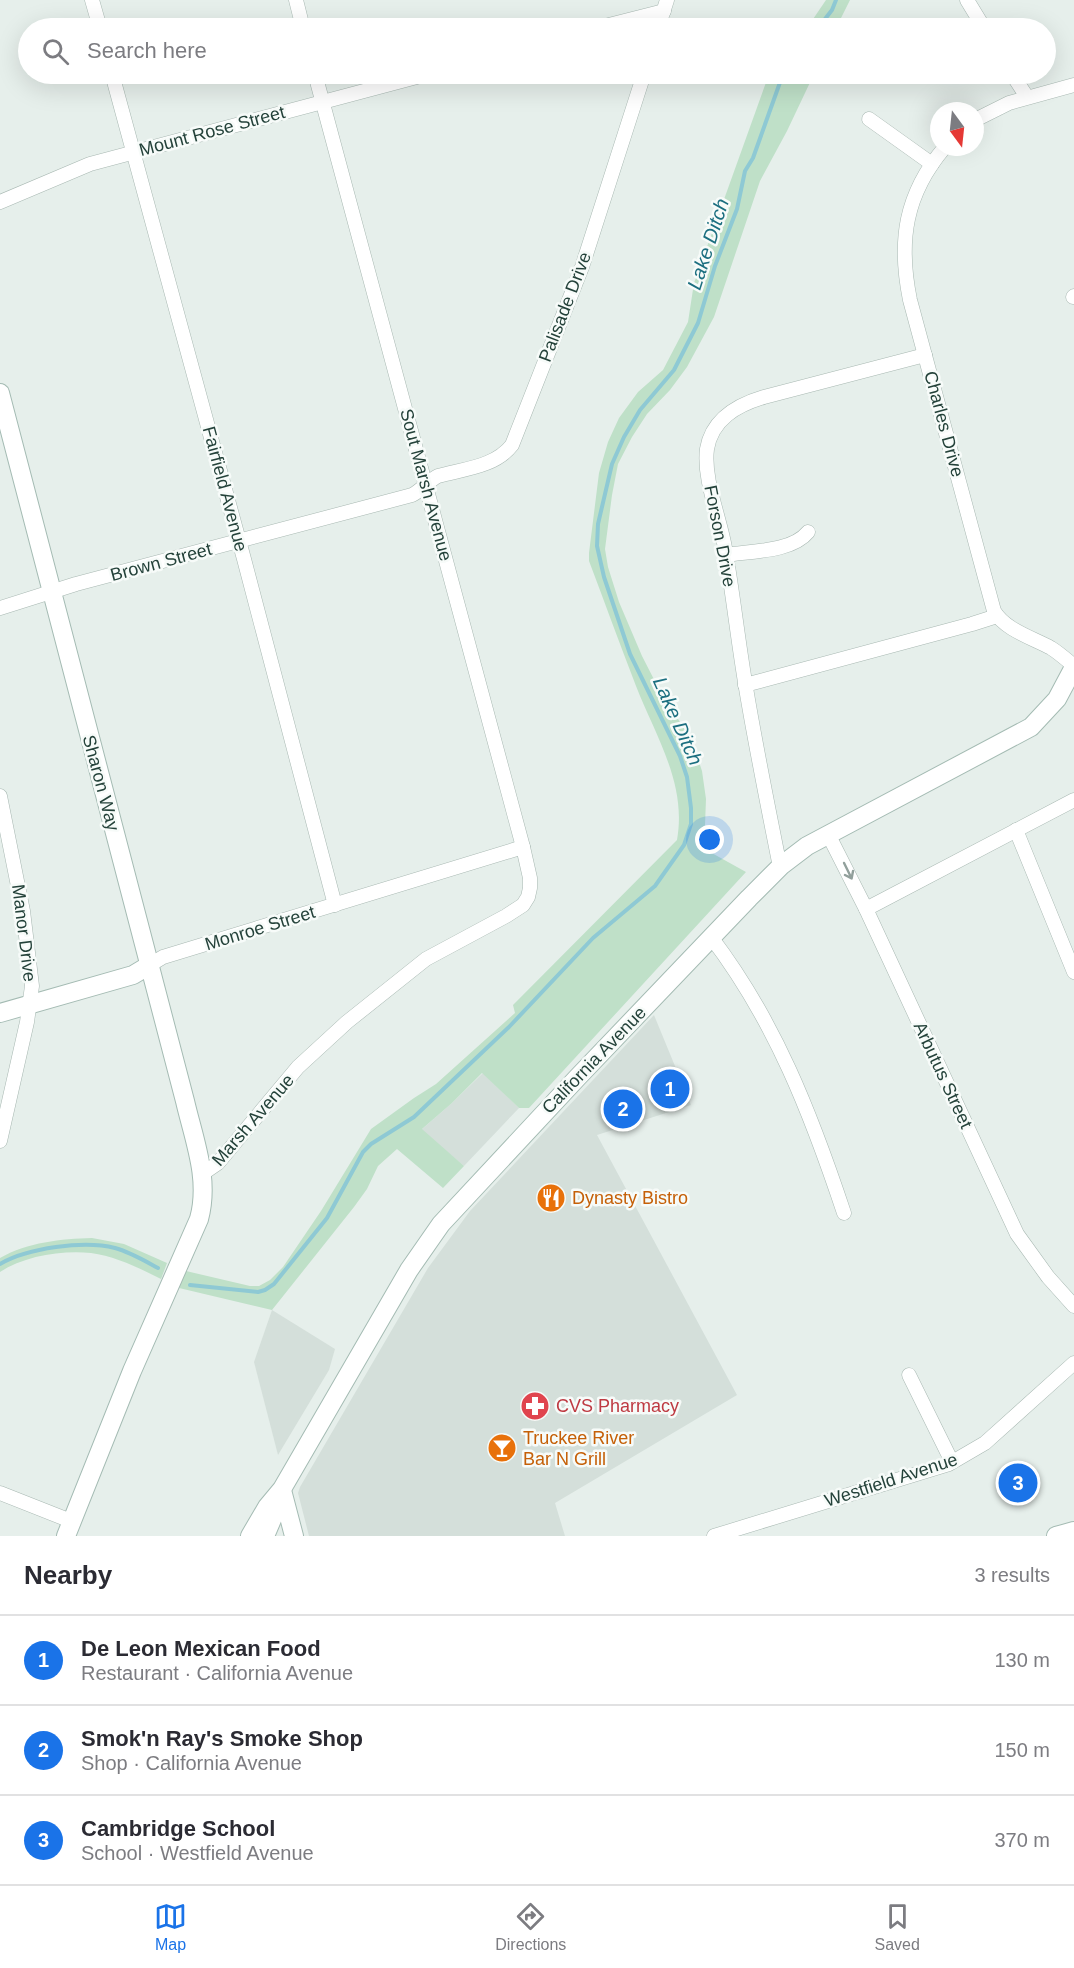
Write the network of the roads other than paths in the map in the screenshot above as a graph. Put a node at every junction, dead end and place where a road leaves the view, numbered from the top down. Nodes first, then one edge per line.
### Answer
1 (92, 0) edge
2 (296, 0) edge
3 (967, 0) edge
4 (666, 5) edge
5 (97, 18) edge
6 (300, 18) edge
7 (627, 18) edge
8 (978, 18) edge
9 (115, 84) edge
10 (318, 84) edge
11 (389, 84) edge
12 (641, 84) edge
13 (1019, 84) edge
14 (1074, 85) edge
15 (1027, 97) junction
16 (323, 101) junction
17 (984, 116) edge
18 (869, 119) dead end
19 (134, 152) junction
20 (938, 156) edge
21 (932, 164) junction
22 (0, 201) edge
23 (925, 354) junction
24 (0, 393) edge
25 (425, 486) junction
26 (808, 532) dead end
27 (238, 542) junction
28 (726, 555) junction
29 (52, 592) junction
30 (0, 608) edge
31 (997, 616) junction
32 (1074, 667) edge
33 (745, 686) junction
34 (0, 796) edge
35 (1074, 800) edge
36 (1016, 830) junction
37 (828, 834) junction
38 (523, 847) junction
39 (780, 867) junction
40 (528, 897) joint
41 (335, 905) junction
42 (866, 909) junction
43 (711, 937) junction
44 (148, 966) junction
45 (1074, 972) edge
46 (30, 1004) junction
47 (0, 1013) edge
48 (0, 1141) edge
49 (202, 1174) junction
50 (844, 1213) dead end
51 (1074, 1306) edge
52 (1074, 1363) edge
53 (909, 1375) dead end
54 (952, 1462) junction
55 (282, 1489) junction
56 (0, 1493) edge
57 (68, 1529) edge
58 (1074, 1531) edge
59 (250, 1536) edge
60 (265, 1536) edge
61 (294, 1536) edge
62 (714, 1536) edge
63 (1056, 1536) edge

1 - 5 street
2 - 6 street
3 - 8 street
4 - 7 street
9 - 19 street, Fairfield Avenue
10 - 16 street, Sout Marsh Avenue
11 - 16 street, Mount Rose Street
12 - 25 street, Palisade Drive
13 - 15 street
14 - 15 street
15 - 17 street
16 - 19 street, Mount Rose Street
16 - 25 street, Sout Marsh Avenue
18 - 21 street
19 - 22 street, Mount Rose Street
19 - 27 street, Fairfield Avenue
20 - 21 street, Charles Drive
21 - 23 street, Charles Drive
23 - 28 street, Forson Drive
23 - 31 street, Charles Drive
24 - 29 street, Sharon Way
25 - 27 street, Brown Street
25 - 38 street, Sout Marsh Avenue
26 - 28 street
27 - 29 street, Brown Street
27 - 41 street, Fairfield Avenue
28 - 33 street, Forson Drive
29 - 30 street, Brown Street
29 - 44 street, Sharon Way
31 - 32 street
31 - 33 street
32 - 37 street, California Avenue
33 - 39 street, Forson Drive
34 - 46 street, Manor Drive
35 - 36 street
36 - 42 street
36 - 45 street
37 - 39 street, California Avenue
37 -> 42 street, Arbutus Street
38 - 40 street, Sout Marsh Avenue
38 - 41 street, Monroe Street
39 - 43 street, California Avenue
40 - 49 street, Marsh Avenue
41 - 44 street, Monroe Street
42 - 51 street, Arbutus Street
43 - 50 street
43 - 55 street, California Avenue
44 - 46 street, Monroe Street
44 - 49 street, Sharon Way
46 - 47 street, Monroe Street
46 - 48 street, Manor Drive
49 - 57 street, Marsh Avenue
52 - 54 street, Westfield Avenue
53 - 54 street
54 - 62 street, Westfield Avenue
55 - 59 street, California Avenue
55 - 60 street, California Avenue
55 - 61 street
56 - 57 street
58 - 63 street

